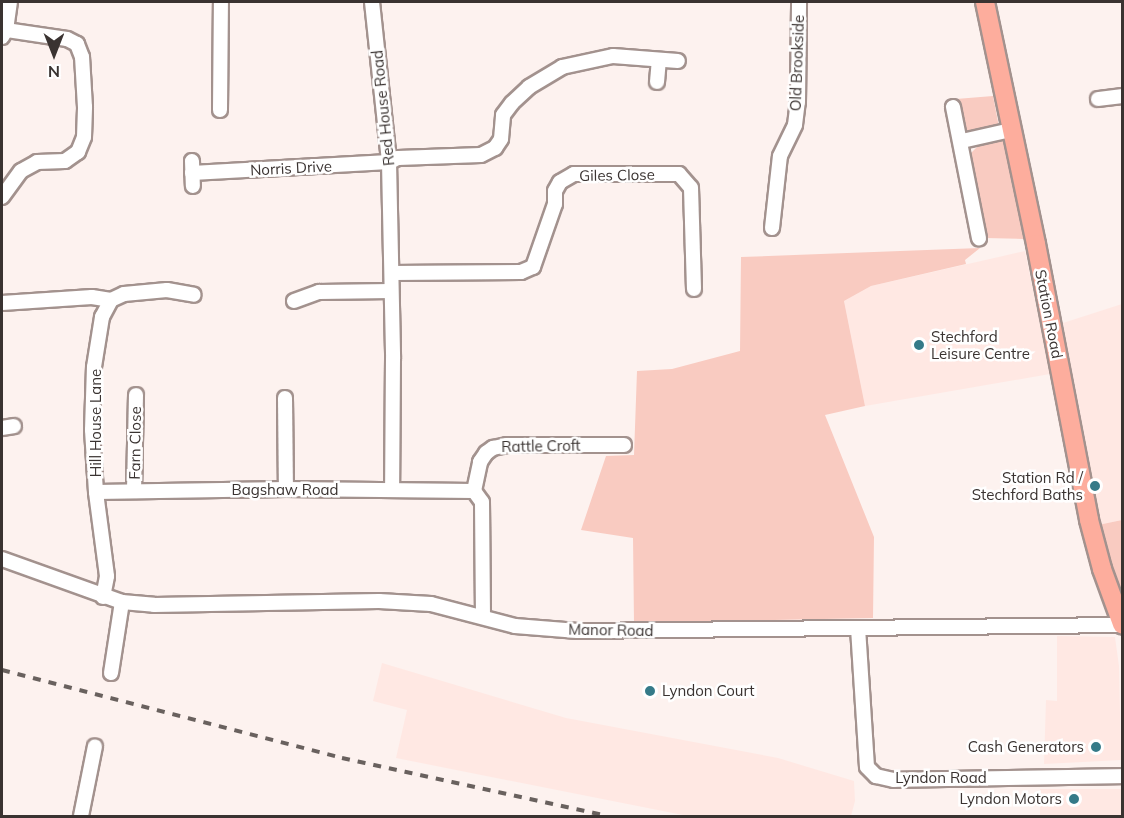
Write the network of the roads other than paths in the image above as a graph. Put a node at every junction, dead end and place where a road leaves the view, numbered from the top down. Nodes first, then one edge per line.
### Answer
1 (10, 2) edge
2 (221, 2) edge
3 (372, 2) edge
4 (799, 2) edge
5 (985, 2) edge
6 (4, 33) edge
7 (659, 60) junction
8 (678, 61) dead end
9 (657, 82) dead end
10 (1122, 96) edge
11 (1098, 99) dead end
12 (953, 107) dead end
13 (220, 110) dead end
14 (1011, 130) junction
15 (962, 141) junction
16 (389, 162) junction
17 (193, 174) dead end
18 (2, 197) edge
19 (772, 228) dead end
20 (980, 238) dead end
21 (393, 273) junction
22 (694, 290) dead end
23 (391, 291) junction
24 (194, 295) dead end
25 (111, 300) junction
26 (294, 301) dead end
27 (2, 303) edge
28 (136, 395) dead end
29 (285, 398) dead end
30 (624, 445) dead end
31 (286, 489) junction
32 (392, 490) junction
33 (135, 491) junction
34 (474, 491) junction
35 (96, 492) junction
36 (2, 559) edge
37 (103, 597) junction
38 (122, 602) junction
39 (483, 616) junction
40 (1122, 621) edge
41 (858, 628) junction
42 (111, 673) dead end
43 (95, 746) dead end
44 (1122, 776) edge
45 (81, 816) edge

1 - 6 street
2 - 13 street
3 - 16 street, Red House Road
4 - 19 street, Old Brookside
5 - 14 main road, Station Road
6 - 18 street
7 - 8 street, Norris Drive
7 - 9 street
7 - 16 street, Norris Drive
10 - 11 street
12 - 15 street
14 - 15 street
14 - 40 main road, Station Road
15 - 20 street
16 - 17 street, Norris Drive
16 - 21 street, Red House Road
21 - 22 street, Giles Close
21 - 23 street, Red House Road
23 - 26 street
23 - 32 street, Red House Road
24 - 25 street
25 - 27 street
25 - 35 street, Hill House Lane
28 - 33 street, Farn Close
29 - 31 street
30 - 34 street, Rattle Croft
31 - 32 street, Bagshaw Road
31 - 33 street, Bagshaw Road
32 - 34 street, Bagshaw Road
33 - 35 street, Bagshaw Road
34 - 39 street, Rattle Croft
35 - 37 street, Hill House Lane
36 - 37 street, Manor Road
37 - 38 street, Manor Road
38 - 39 street, Manor Road
38 - 42 street
39 - 41 street, Manor Road
40 - 41 street, Manor Road
41 - 44 street, Lyndon Road
43 - 45 street

